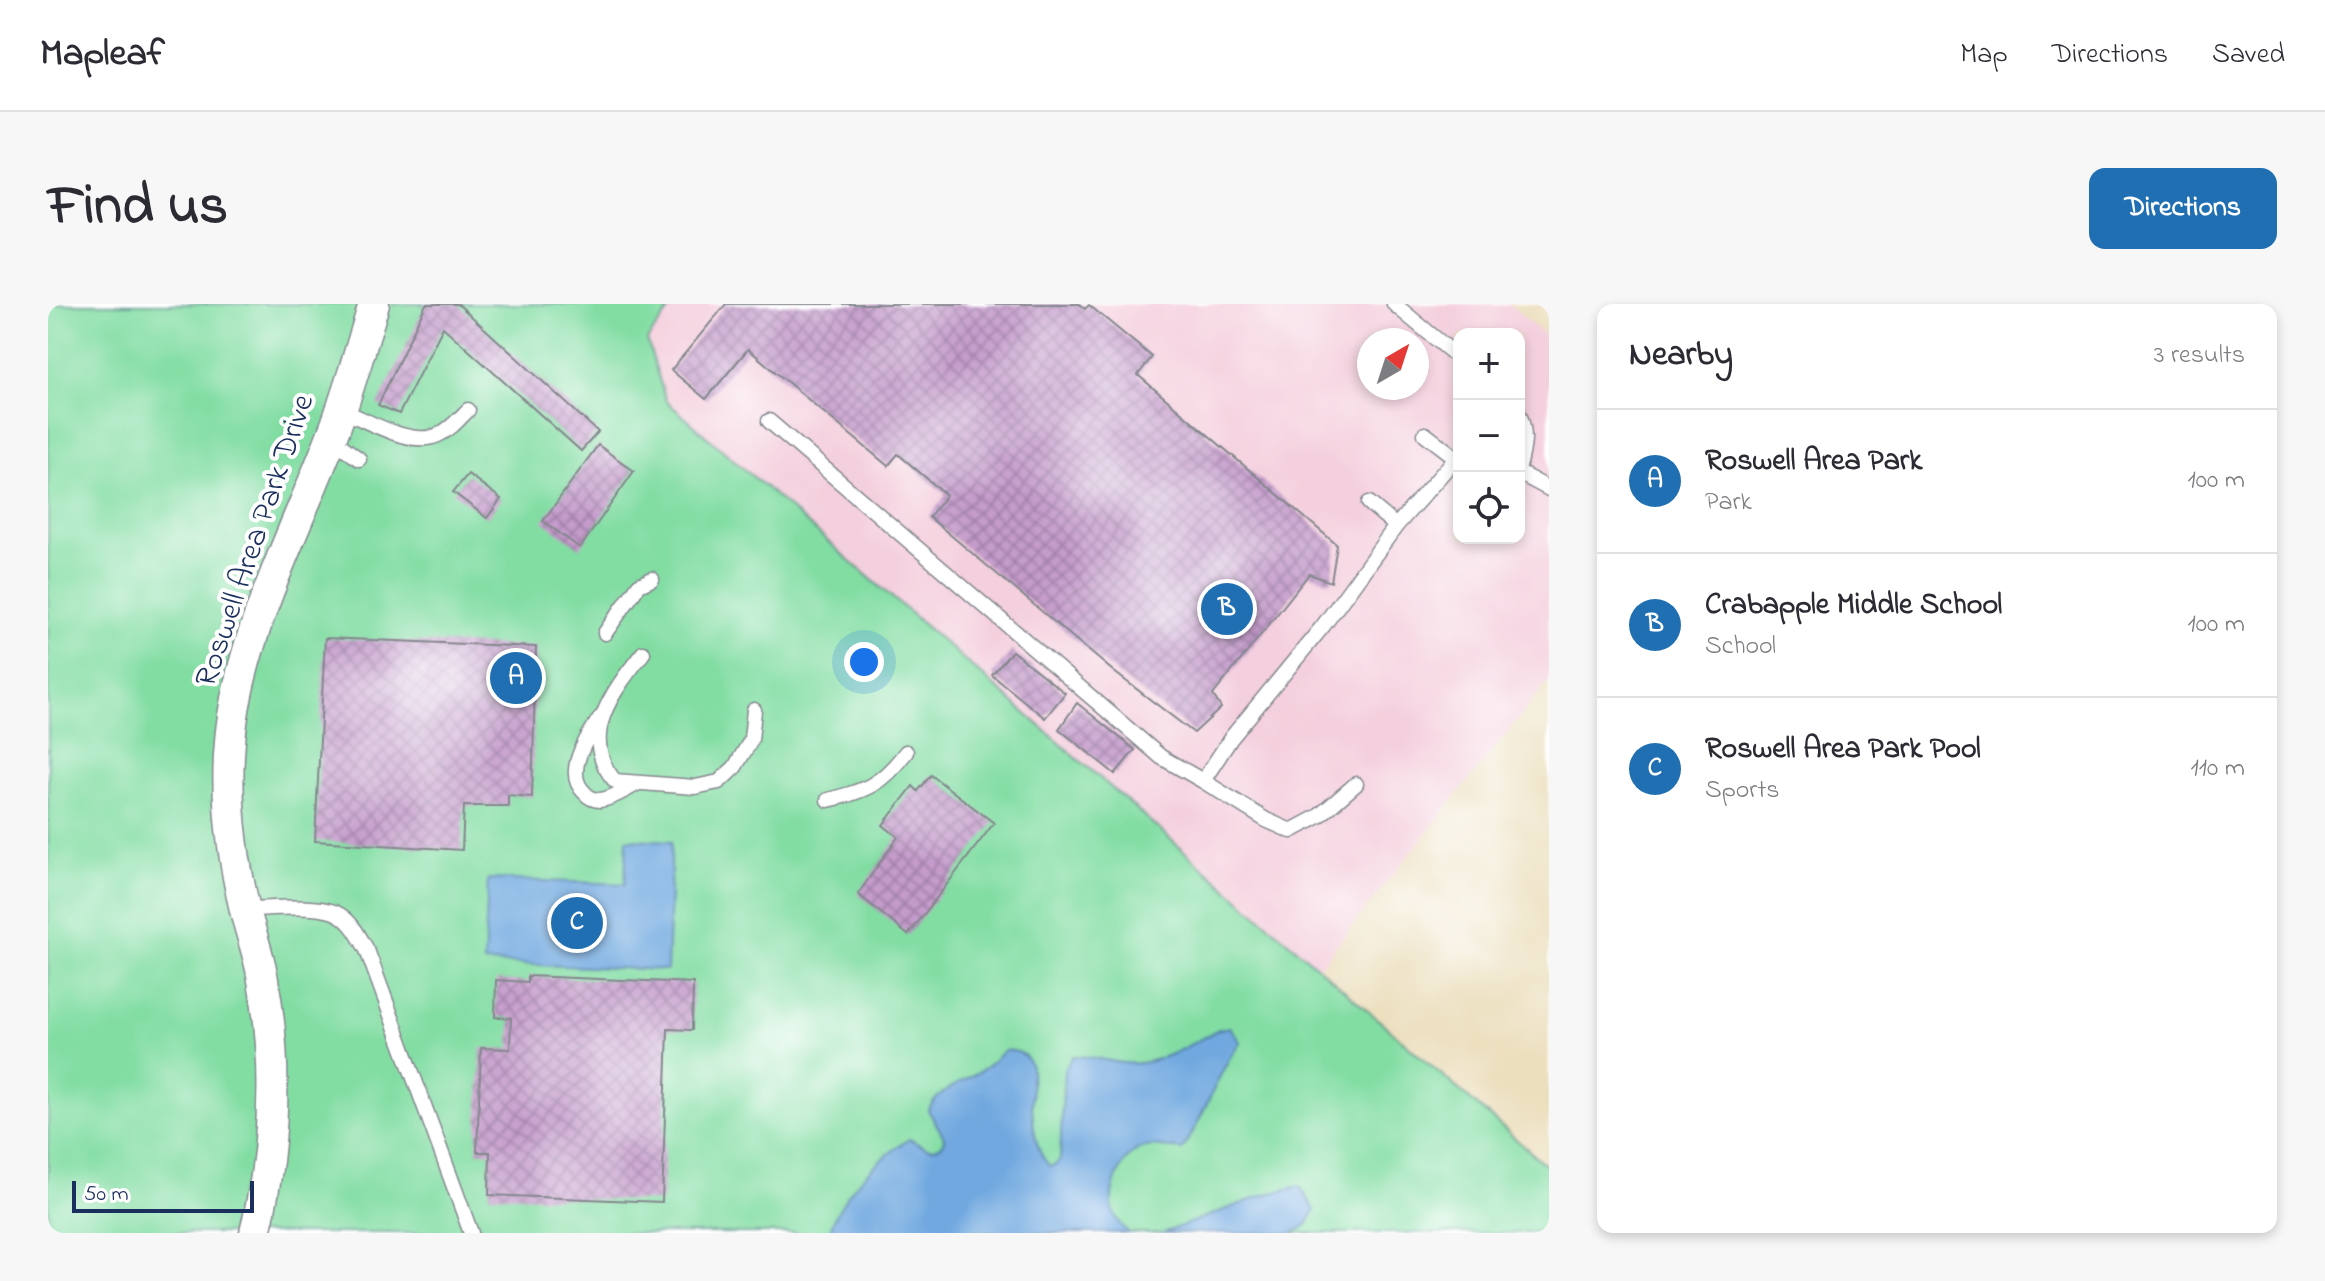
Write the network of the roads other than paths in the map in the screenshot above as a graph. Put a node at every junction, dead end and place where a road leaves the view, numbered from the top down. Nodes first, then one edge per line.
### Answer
1 (374, 304) edge
2 (1394, 304) edge
3 (1453, 353) edge
4 (468, 410) dead end
5 (769, 421) dead end
6 (336, 424) junction
7 (1425, 434) dead end
8 (1453, 457) edge
9 (359, 459) dead end
10 (1453, 464) edge
11 (1522, 472) edge
12 (1549, 489) edge
13 (1369, 503) dead end
14 (1396, 526) junction
15 (652, 579) dead end
16 (605, 633) dead end
17 (643, 653) dead end
18 (754, 710) dead end
19 (600, 718) junction
20 (906, 752) dead end
21 (1203, 781) junction
22 (1356, 784) dead end
23 (636, 785) junction
24 (828, 800) dead end
25 (245, 909) junction
26 (255, 1233) edge
27 (471, 1233) edge

1 - 6 street, Roswell Area Park Drive
2 - 3 lane
4 - 6 lane
5 - 21 lane
6 - 9 lane
6 - 25 street, Roswell Area Park Drive
7 - 8 lane
10 - 14 lane
11 - 12 lane
13 - 14 lane
14 - 21 lane
15 - 16 lane
17 - 19 lane
18 - 23 lane
19 - 23 lane
19 - 23 lane
20 - 24 lane
21 - 22 lane
25 - 26 street, Roswell Area Park Drive
25 - 27 lane

